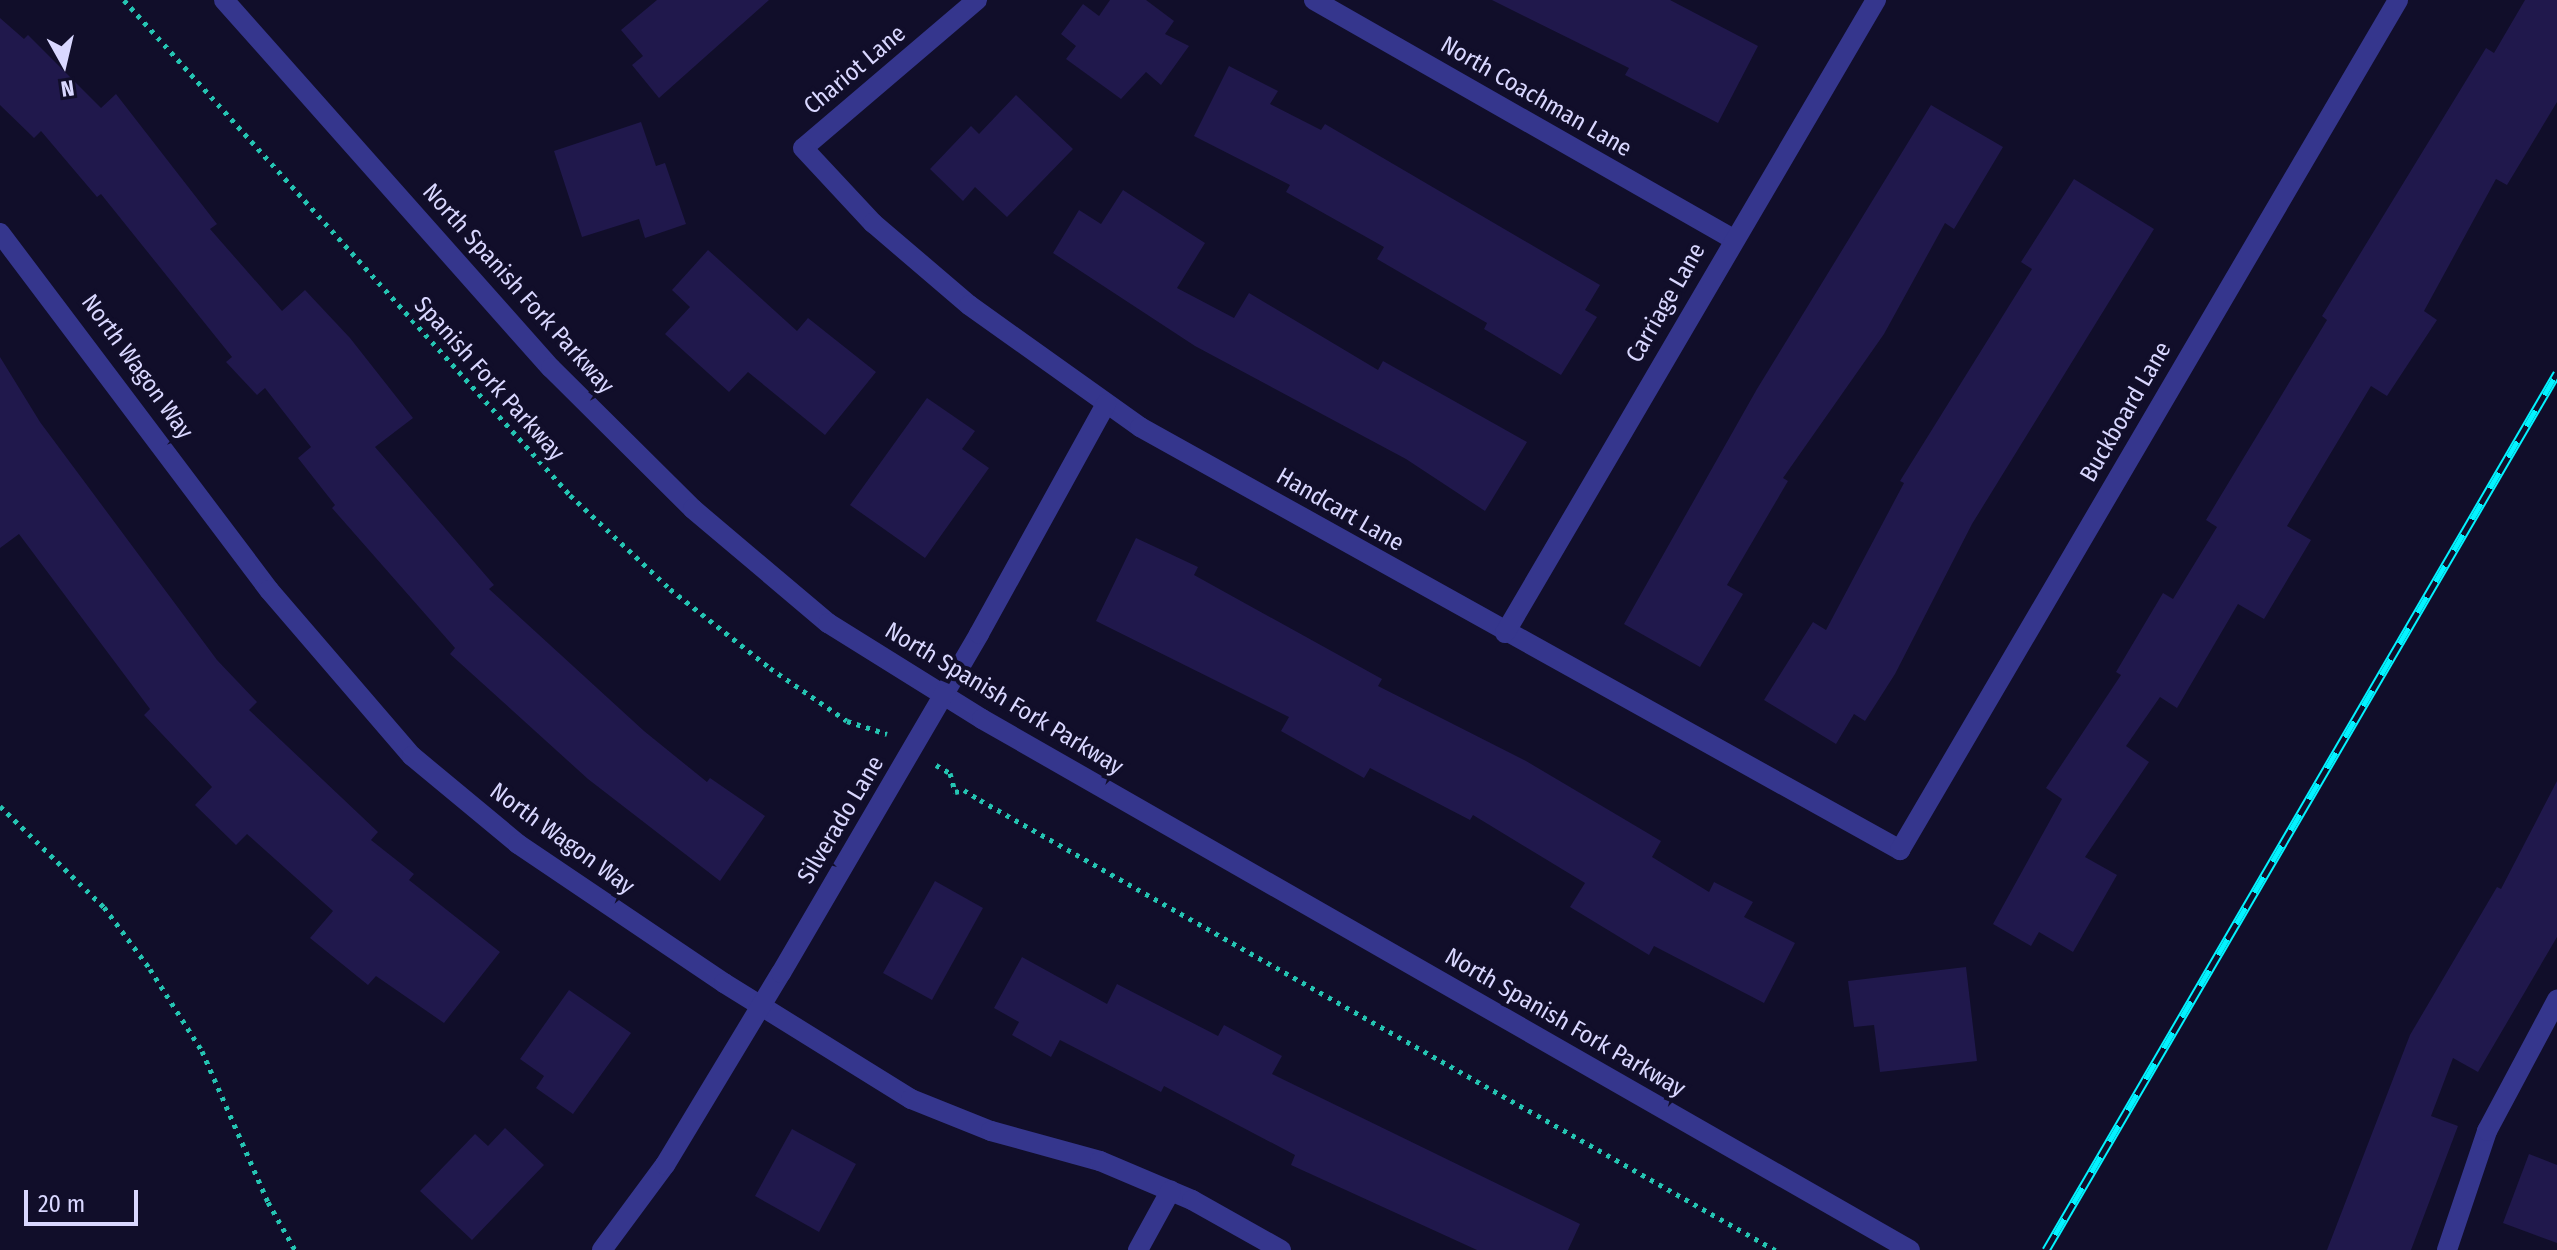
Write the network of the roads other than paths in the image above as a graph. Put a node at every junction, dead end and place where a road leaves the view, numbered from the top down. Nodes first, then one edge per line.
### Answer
1 (224, 0) edge
2 (977, 0) edge
3 (1314, 0) edge
4 (1876, 0) edge
5 (2398, 0) edge
6 (803, 148) joint
7 (0, 233) edge
8 (1733, 239) junction
9 (1106, 404) junction
10 (1505, 633) junction
11 (943, 696) junction
12 (1900, 850) joint
13 (2557, 1000) edge
14 (761, 1005) junction
15 (1171, 1190) junction
16 (602, 1250) edge
17 (1138, 1250) edge
18 (1281, 1250) edge
19 (1910, 1250) edge
20 (2447, 1250) edge

1 - 11 street, North Spanish Fork Parkway
2 - 6 street, Chariot Lane
3 - 8 street, North Coachman Lane
4 - 8 street, Carriage Lane
5 - 12 street, Buckboard Lane
6 - 9 street, Handcart Lane
7 - 14 street, North Wagon Way
8 - 10 street, Carriage Lane
9 - 10 street, Handcart Lane
9 - 11 street, Silverado Lane
10 - 12 street, Handcart Lane
11 - 14 street, Silverado Lane
11 - 19 street, North Spanish Fork Parkway
13 - 20 street
14 - 15 street, North Wagon Way
14 - 16 street, Silverado Lane
15 - 17 street
15 - 18 street, North Wagon Way

